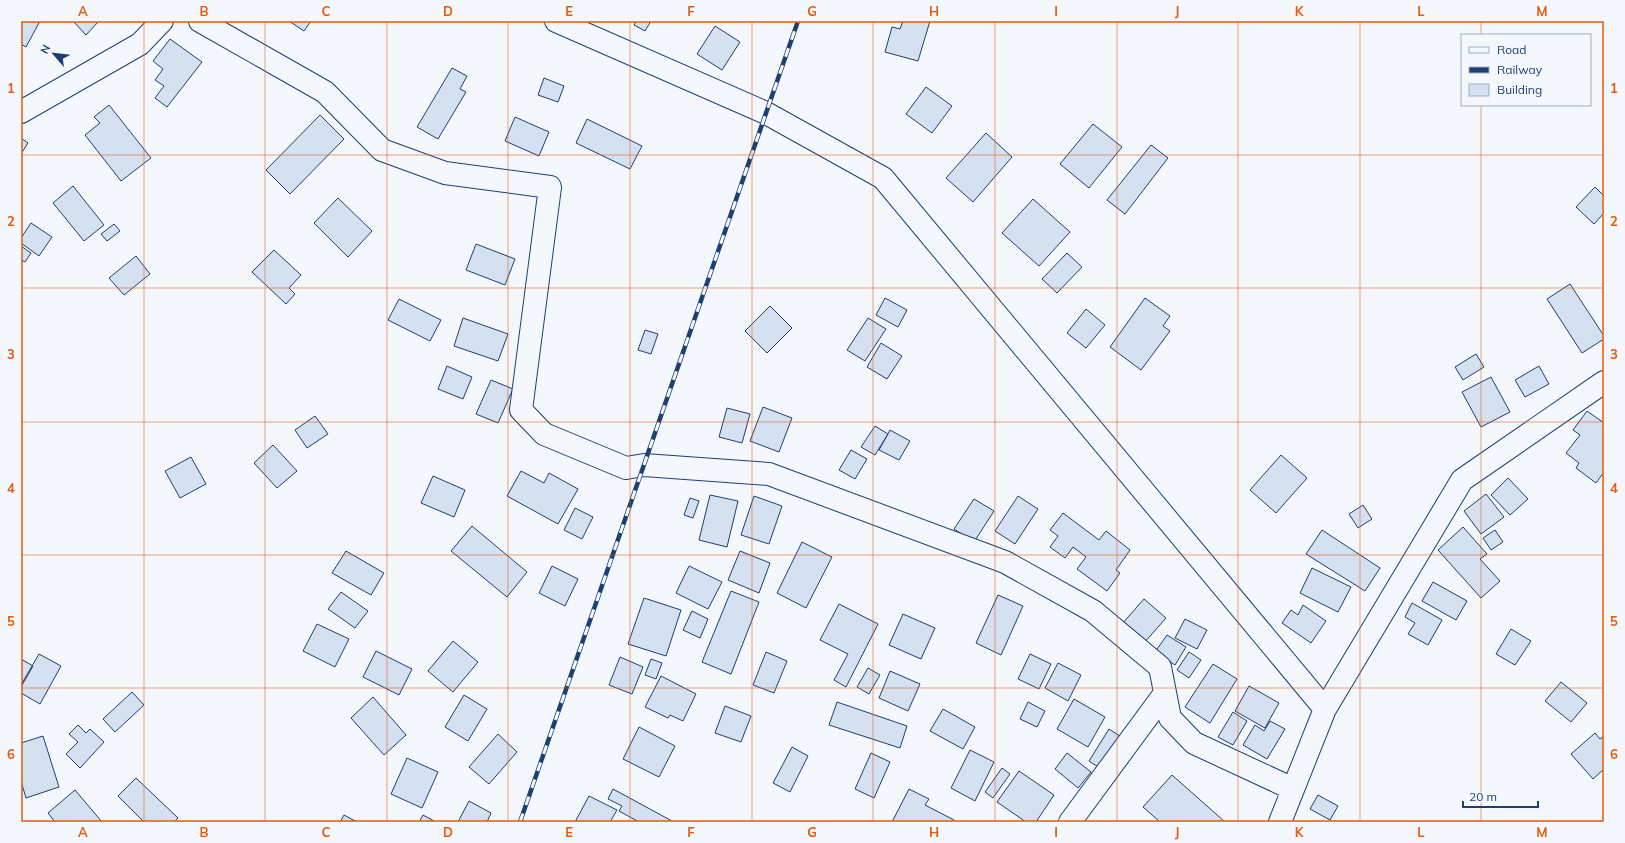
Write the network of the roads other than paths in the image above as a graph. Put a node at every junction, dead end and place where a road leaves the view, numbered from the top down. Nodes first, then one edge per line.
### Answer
1 (162, 21) edge
2 (200, 21) edge
3 (556, 21) edge
4 (21, 112) edge
5 (1604, 382) edge
6 (1165, 693) junction
7 (1325, 709) junction
8 (1293, 790) junction
9 (1070, 822) edge
10 (1280, 822) edge

1 - 4 street
2 - 6 street
3 - 7 street
5 - 7 street
6 - 8 street
6 - 9 street
7 - 8 street
8 - 10 street

